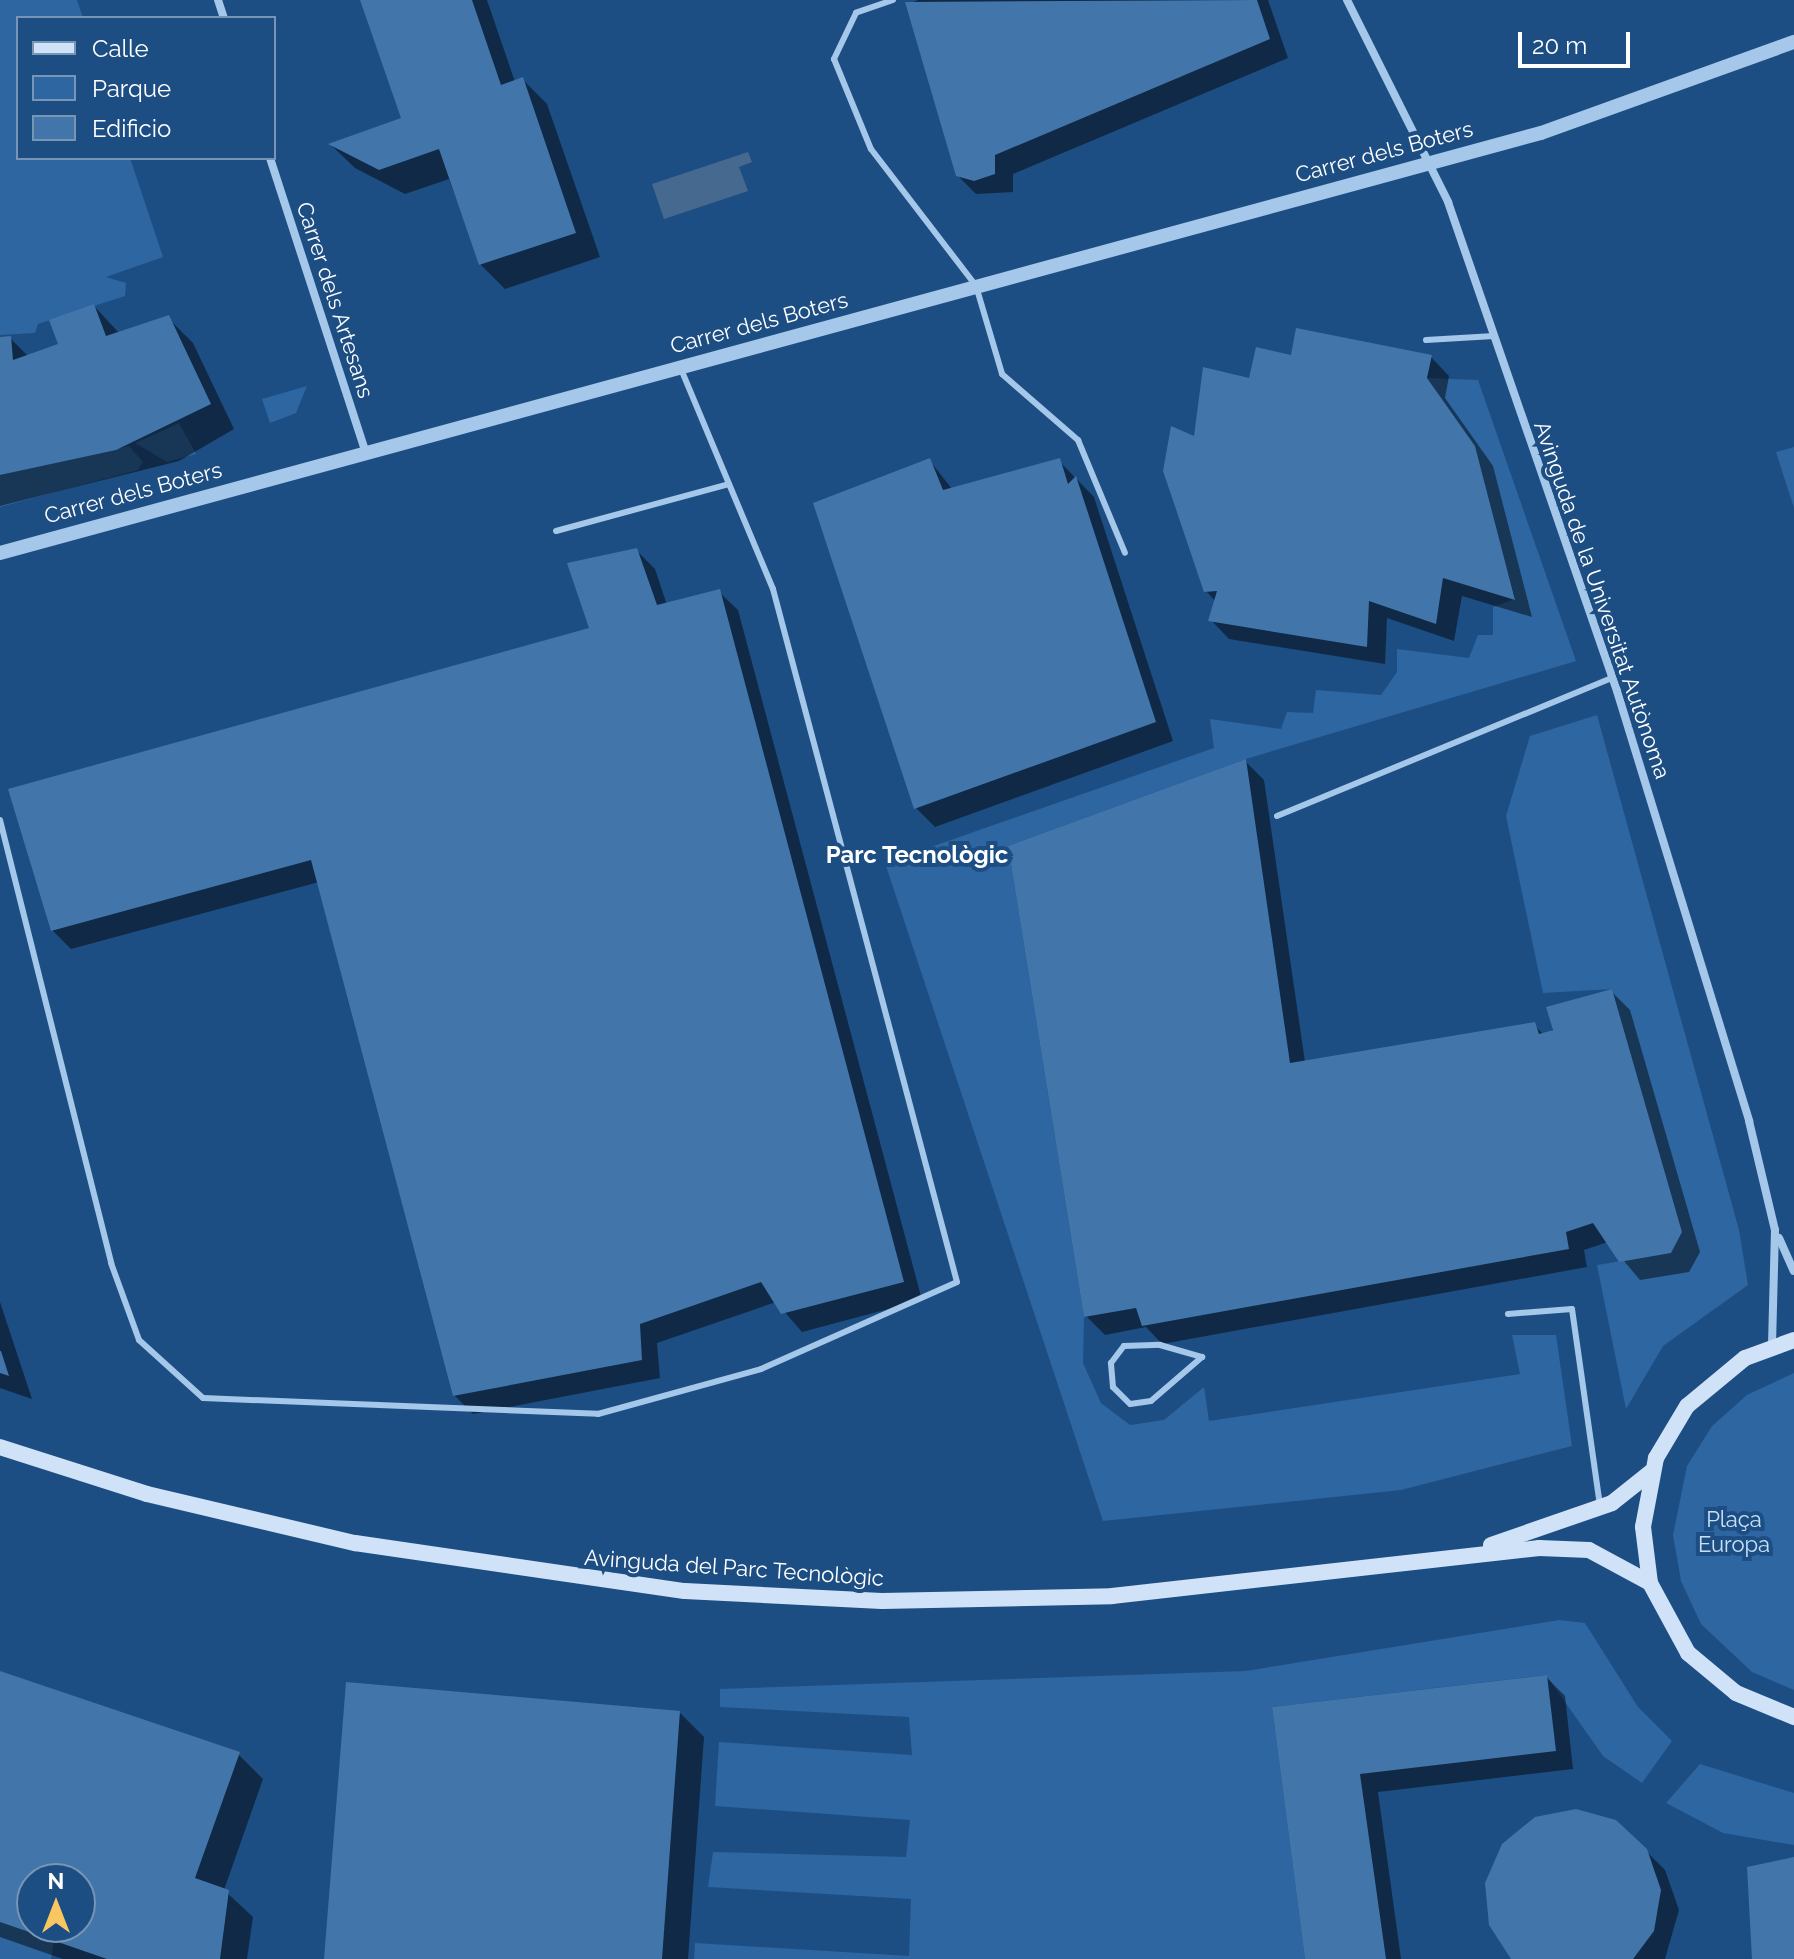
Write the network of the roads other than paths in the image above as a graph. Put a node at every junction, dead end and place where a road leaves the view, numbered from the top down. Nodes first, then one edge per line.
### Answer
1 (893, 0) edge
2 (1347, 0) edge
3 (1794, 42) edge
4 (271, 160) edge
5 (1428, 163) junction
6 (976, 286) junction
7 (1494, 336) junction
8 (1426, 340) dead end
9 (680, 367) junction
10 (366, 453) junction
11 (729, 484) junction
12 (556, 531) dead end
13 (0, 553) edge
14 (1125, 553) dead end
15 (1612, 678) junction
16 (1277, 816) dead end
17 (0, 820) edge
18 (1775, 1230) junction
19 (1794, 1271) edge
20 (1508, 1314) dead end
21 (1794, 1340) edge
22 (1772, 1346) junction
23 (1202, 1357) joint
24 (0, 1447) edge
25 (1651, 1472) junction
26 (1601, 1508) junction
27 (1478, 1550) junction
28 (1650, 1583) junction
29 (1794, 1717) edge

1 - 6 lane
2 - 5 street, Avinguda de la Universitat Autònoma
3 - 5 street, Carrer dels Boters
4 - 10 street, Carrer dels Artesans
5 - 6 street, Carrer dels Boters
5 - 7 street, Avinguda de la Universitat Autònoma
6 - 9 street, Carrer dels Boters
6 - 14 lane
7 - 8 lane
7 - 15 street, Avinguda de la Universitat Autònoma
9 - 10 street, Carrer dels Boters
9 - 11 lane
10 - 13 street, Carrer dels Boters
11 - 12 lane
11 - 17 lane
15 - 16 lane
15 - 18 street, Avinguda de la Universitat Autònoma
18 - 19 street, Avinguda de la Universitat Autònoma
18 - 22 street, Avinguda de la Universitat Autònoma
20 - 26 lane
21 - 22 main road
22 - 25 main road
23 - 23 lane
24 - 27 main road, Avinguda del Parc Tecnològic
25 - 26 main road, Avinguda del Parc Tecnològic
25 - 28 main road
26 - 27 main road, Avinguda del Parc Tecnològic
27 - 28 main road, Avinguda del Parc Tecnològic
28 - 29 main road

